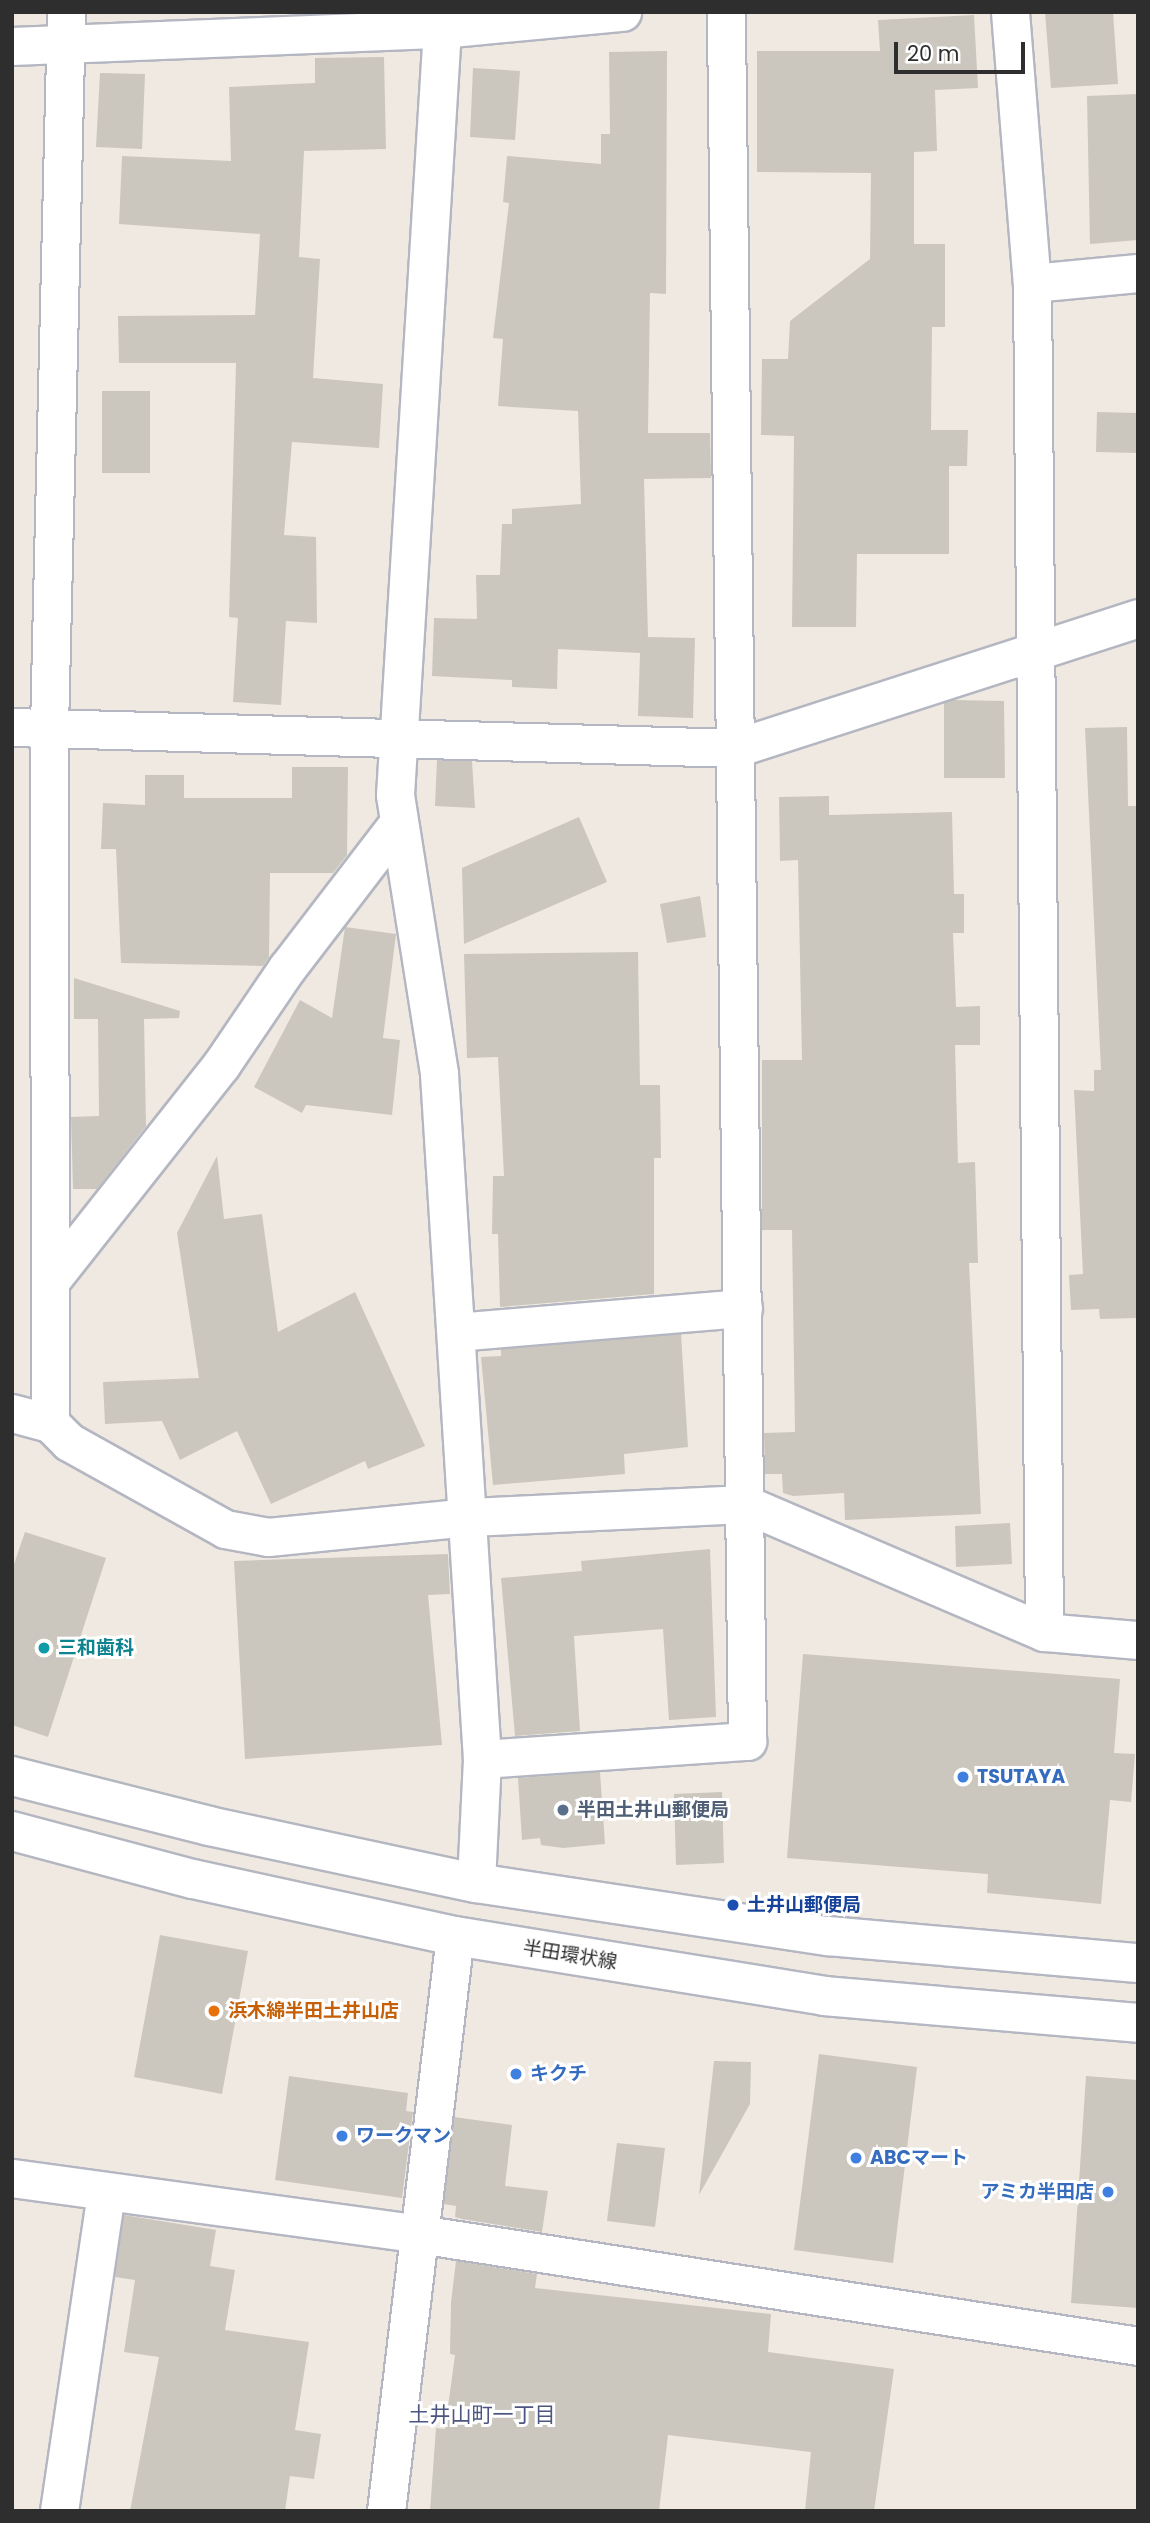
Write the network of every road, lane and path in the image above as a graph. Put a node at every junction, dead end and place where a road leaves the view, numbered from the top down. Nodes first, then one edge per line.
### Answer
1 (622, 12) edge
2 (726, 12) edge
3 (1010, 12) edge
4 (442, 21) edge
5 (65, 28) edge
6 (12, 46) edge
7 (1138, 273) edge
8 (1032, 283) junction
9 (1138, 618) edge
10 (1033, 651) junction
11 (12, 727) edge
12 (49, 727) junction
13 (400, 738) junction
14 (736, 748) junction
15 (396, 826) junction
16 (52, 1279) junction
17 (743, 1308) junction
18 (456, 1332) junction
19 (12, 1413) edge
20 (50, 1423) junction
21 (745, 1504) junction
22 (470, 1517) junction
23 (1044, 1632) junction
24 (1138, 1640) edge
25 (482, 1759) junction
26 (12, 1776) edge
27 (12, 1831) edge
28 (476, 1883) junction
29 (455, 1936) junction
30 (1138, 1963) edge
31 (1138, 2023) edge
32 (12, 2178) edge
33 (106, 2192) junction
34 (419, 2234) junction
35 (1138, 2346) edge
36 (59, 2511) edge
37 (386, 2511) edge

1 - 4 street
2 - 14 street
3 - 8 street
4 - 5 street
4 - 13 street
5 - 6 street
5 - 12 street
7 - 8 street
8 - 10 street
9 - 10 street
10 - 14 street
10 - 23 street
11 - 12 street
12 - 13 street
12 - 16 street
13 - 14 street
13 - 15 street
14 - 17 street
15 - 16 street
15 - 18 street
16 - 20 street
17 - 18 street
17 - 21 street
18 - 22 street
19 - 20 street
20 - 22 street
21 - 22 street
21 - 23 street
21 - 25 street
22 - 25 street
23 - 24 street
25 - 28 street
26 - 28 main road
27 - 29 main road, 半田環状線
28 - 30 main road
29 - 31 main road, 半田環状線
29 - 34 street
32 - 33 street
33 - 34 street
33 - 36 street
34 - 35 street
34 - 37 street

